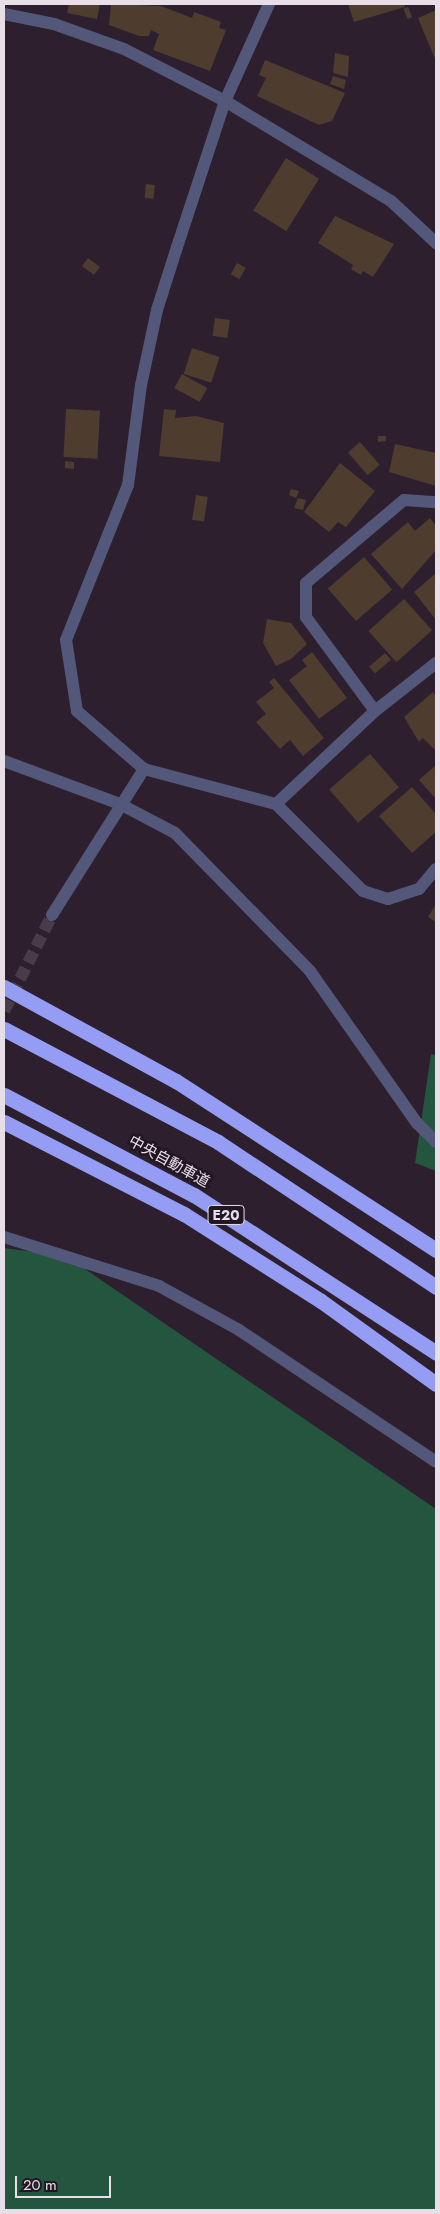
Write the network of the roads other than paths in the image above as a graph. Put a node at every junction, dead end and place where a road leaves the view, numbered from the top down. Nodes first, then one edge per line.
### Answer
1 (269, 4) edge
2 (4, 14) edge
3 (225, 101) junction
4 (436, 243) edge
5 (436, 502) edge
6 (436, 663) edge
7 (375, 712) junction
8 (4, 761) edge
9 (144, 770) junction
10 (120, 804) junction
11 (276, 804) junction
12 (436, 868) edge
13 (52, 915) tunnel mouth
14 (4, 987) edge
15 (4, 1030) edge
16 (4, 1095) edge
17 (4, 1122) edge
18 (436, 1142) edge
19 (4, 1237) edge
20 (436, 1250) edge
21 (436, 1287) edge
22 (436, 1354) edge
23 (436, 1384) edge
24 (436, 1462) edge

1 - 3 street
2 - 3 street
3 - 4 street
3 - 9 street
5 - 7 street
6 - 7 street
7 - 11 street
8 - 10 street
9 - 10 street
9 - 11 street
10 - 13 street
10 - 18 street
11 - 12 street
14 - 20 highway
15 - 21 highway
16 - 22 highway, 中央自動車道 / E20
17 - 23 highway
19 - 24 street

